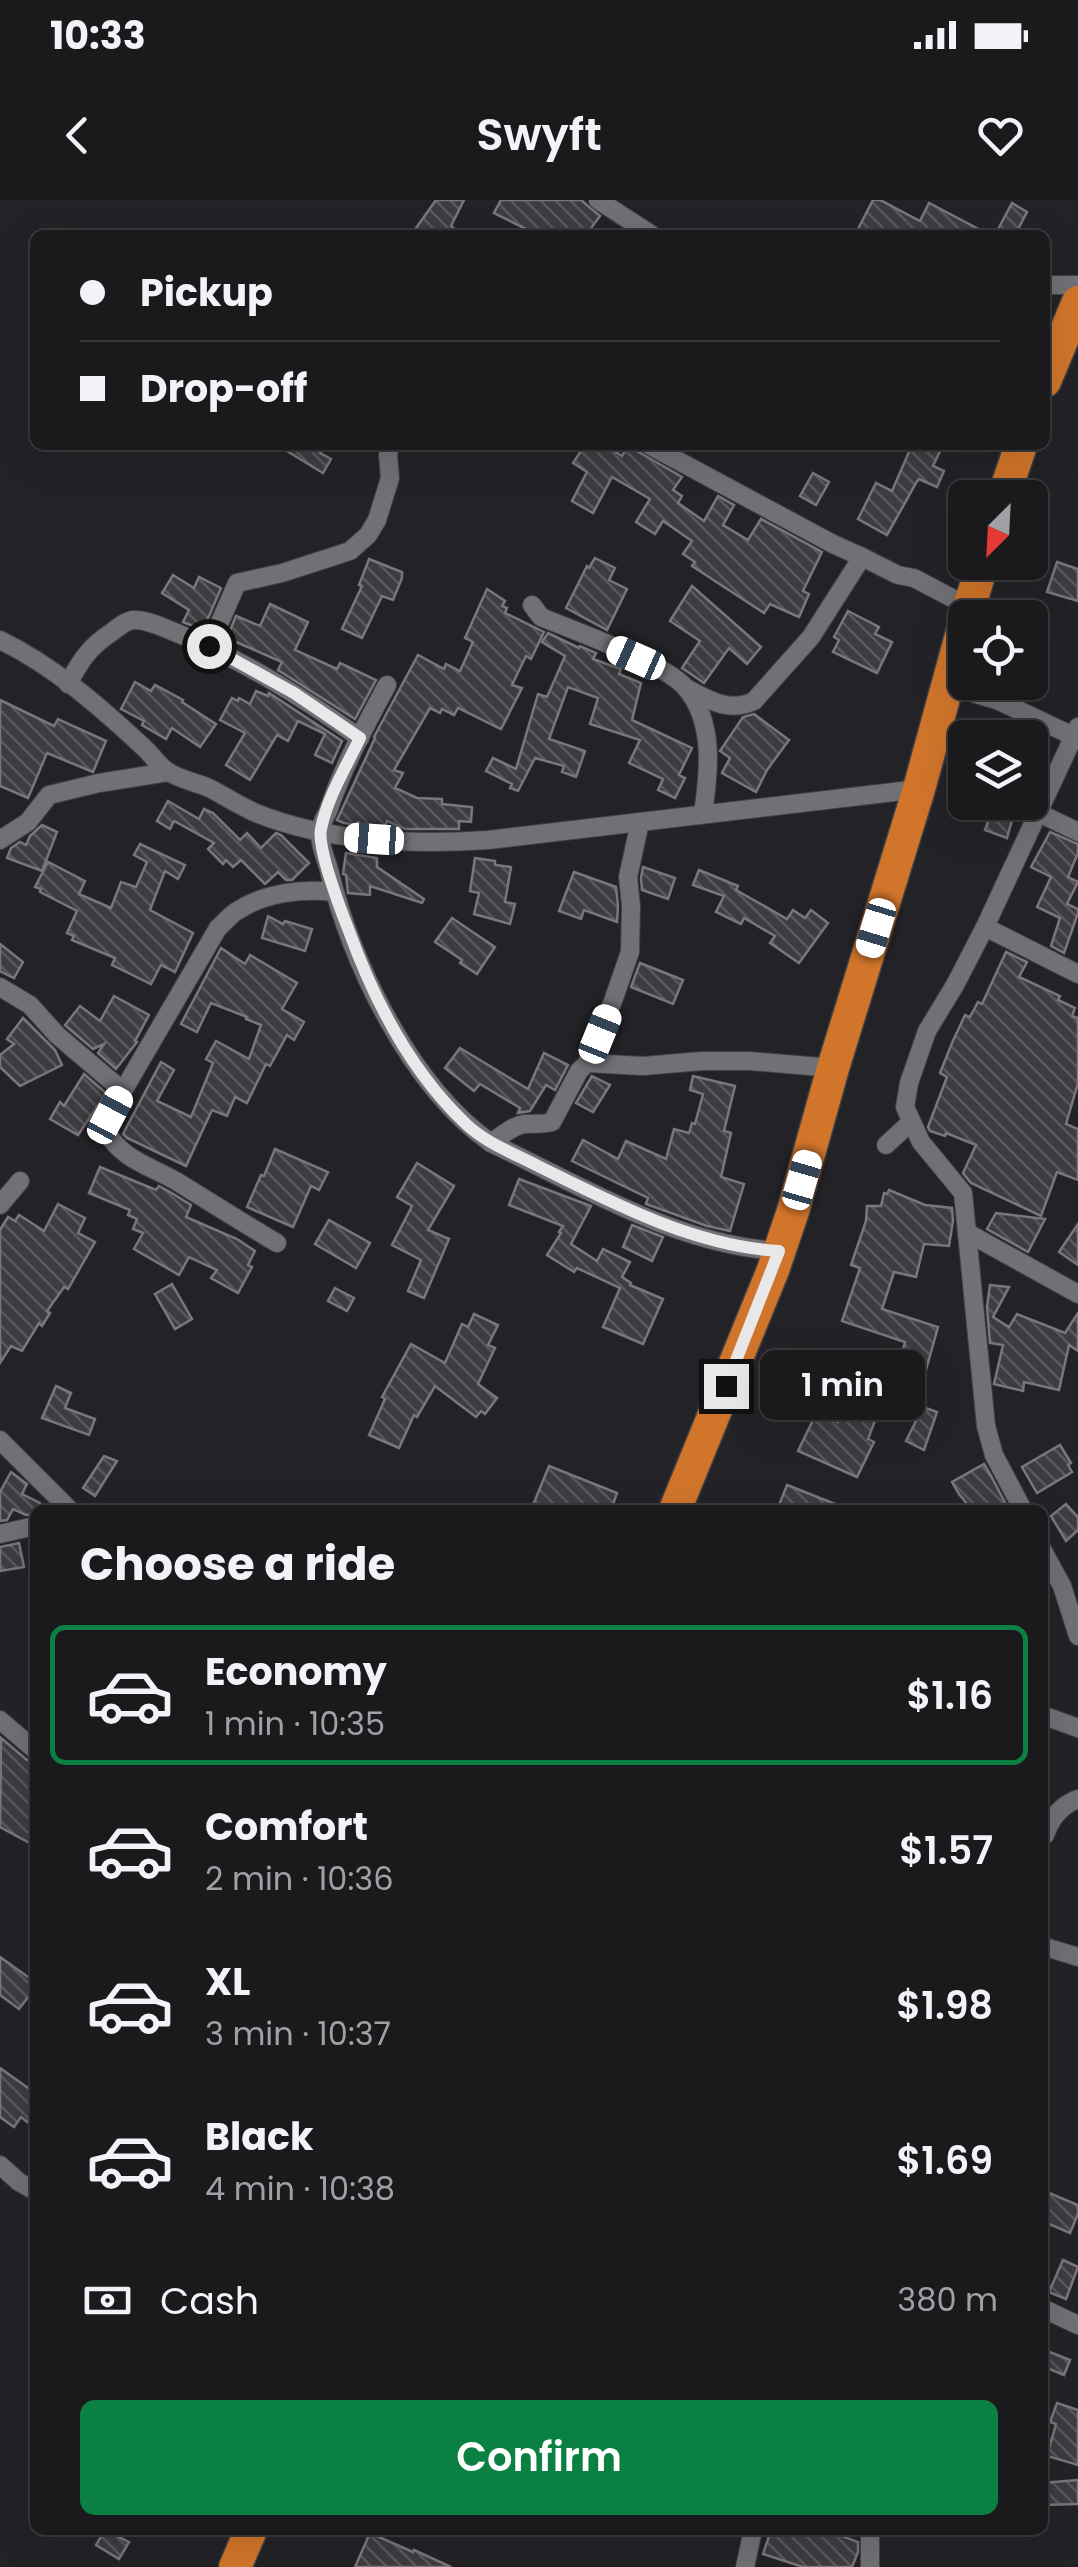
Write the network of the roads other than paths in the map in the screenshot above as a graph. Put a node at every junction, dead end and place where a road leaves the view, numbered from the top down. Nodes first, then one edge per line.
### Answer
1 (598, 200) edge
2 (644, 230) edge
3 (1078, 284) edge
4 (1050, 285) edge
5 (1078, 302) edge
6 (1050, 369) edge
7 (389, 450) edge
8 (658, 450) edge
9 (1020, 450) edge
10 (1009, 480) edge
11 (862, 557) junction
12 (948, 602) edge
13 (532, 605) dead end
14 (0, 640) edge
15 (209, 646) junction
16 (948, 677) edge
17 (68, 684) junction
18 (946, 684) junction
19 (387, 685) dead end
20 (686, 688) junction
21 (1076, 732) edge
22 (360, 738) junction
23 (168, 772) junction
24 (919, 788) junction
25 (1048, 789) edge
26 (703, 814) junction
27 (1048, 817) edge
28 (1033, 820) edge
29 (640, 822) junction
30 (320, 832) junction
31 (1078, 832) edge
32 (0, 840) edge
33 (334, 892) junction
34 (985, 927) junction
35 (1078, 974) edge
36 (0, 987) edge
37 (587, 1063) junction
38 (833, 1068) junction
39 (123, 1092) junction
40 (911, 1122) junction
41 (491, 1143) junction
42 (886, 1145) dead end
43 (20, 1181) dead end
44 (0, 1205) edge
45 (968, 1233) junction
46 (277, 1243) dead end
47 (779, 1251) junction
48 (1078, 1294) edge
49 (0, 1440) edge
50 (65, 1505) edge
51 (677, 1505) edge
52 (1020, 1505) edge
53 (30, 1527) edge
54 (0, 1534) edge
55 (1048, 1560) edge
56 (1078, 1636) edge
57 (1048, 1716) edge
58 (0, 1720) edge
59 (1078, 1728) edge
60 (30, 1746) edge
61 (1078, 1799) edge
62 (1048, 1827) edge
63 (1048, 1948) edge
64 (1078, 1957) edge
65 (0, 2165) edge
66 (30, 2189) edge
67 (1048, 2311) edge
68 (1078, 2324) edge
69 (250, 2535) edge
70 (752, 2535) edge
71 (870, 2535) edge
72 (235, 2567) edge
73 (745, 2567) edge
74 (870, 2567) edge

1 - 2 street
3 - 4 street
5 - 6 highway
7 - 15 street
8 - 11 street
9 - 10 highway
11 - 12 street
11 - 20 street
13 - 20 street
14 - 17 street
15 - 17 street
15 - 22 street
16 - 18 highway
17 - 23 street
18 - 21 street
18 - 24 highway
19 - 22 street
20 - 26 street
21 - 25 street
22 - 30 street
23 - 30 street
23 - 32 street
24 - 26 street
24 - 38 highway
26 - 29 street
27 - 31 street
28 - 34 street
29 - 30 street
29 - 37 street
30 - 33 street
33 - 39 street
33 - 41 street
34 - 35 street
34 - 40 street
36 - 39 street
37 - 38 street
37 - 41 street
38 - 47 highway
39 - 46 street
40 - 42 street
40 - 45 street
41 - 47 street
43 - 44 street
45 - 48 street
45 - 52 street
47 - 51 highway
49 - 50 street
53 - 54 street
55 - 56 street
57 - 59 street
58 - 60 street
61 - 62 street
63 - 64 street
65 - 66 street
67 - 68 street
69 - 72 highway
70 - 73 street
71 - 74 street

